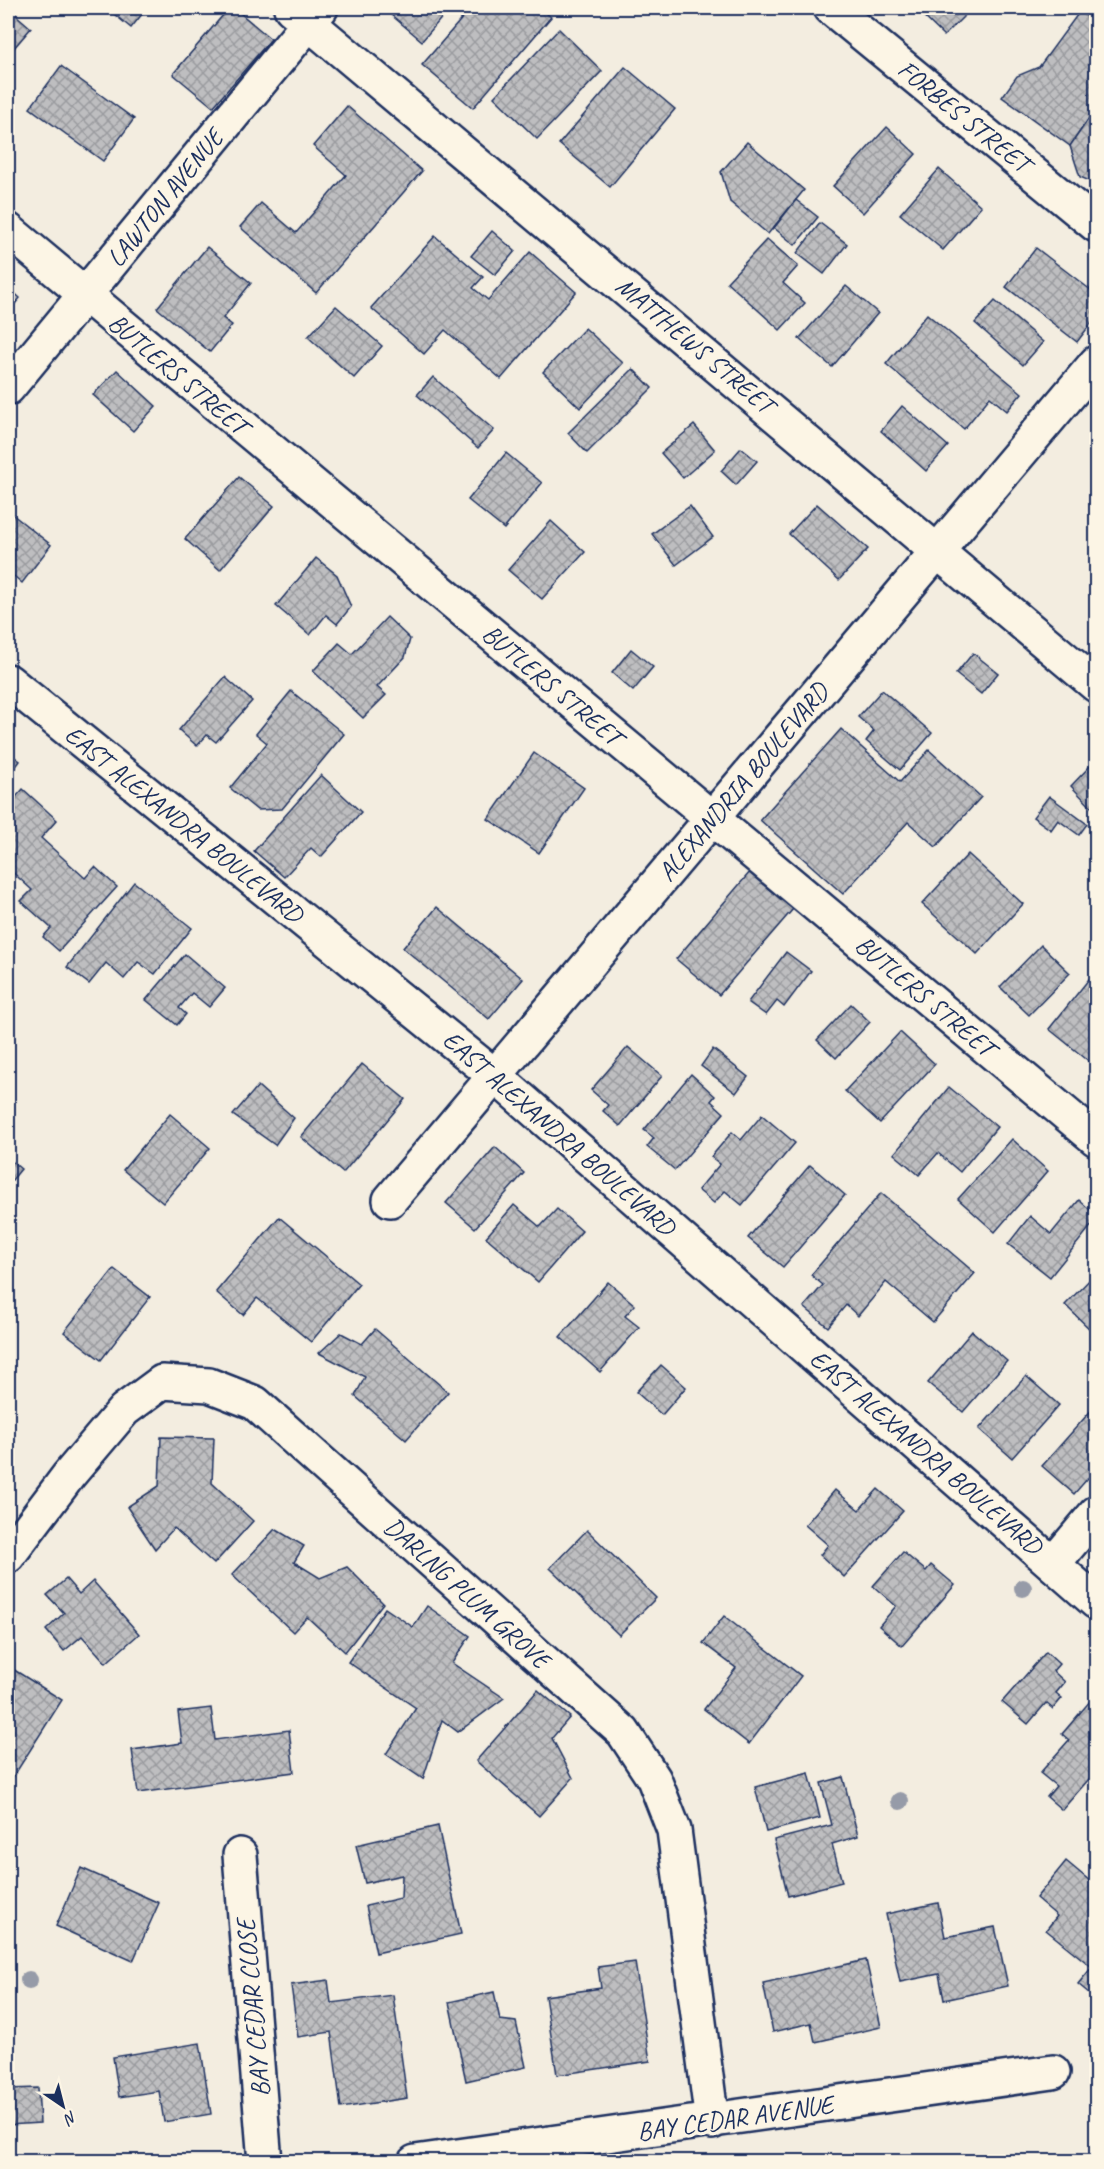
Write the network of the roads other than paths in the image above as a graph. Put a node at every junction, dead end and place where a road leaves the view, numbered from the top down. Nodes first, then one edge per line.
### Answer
1 (831, 8) edge
2 (307, 13) edge
3 (1096, 225) edge
4 (8, 230) edge
5 (84, 296) junction
6 (1096, 363) edge
7 (8, 388) edge
8 (939, 550) junction
9 (8, 681) edge
10 (1096, 685) edge
11 (713, 818) junction
12 (495, 1076) junction
13 (1096, 1139) edge
14 (390, 1200) dead end
15 (1096, 1513) edge
16 (8, 1556) edge
17 (1053, 1564) junction
18 (1096, 1602) edge
19 (240, 1855) dead end
20 (1053, 2072) dead end
21 (712, 2122) junction
22 (265, 2162) edge
23 (415, 2162) edge

1 - 3 street, FORBES STREET
2 - 5 street, LAWTON AVENUE
2 - 8 street, MATTHEWS STREET
4 - 5 street, BUTLERS STREET
5 - 7 street, LAWTON AVENUE
5 - 11 street, BUTLERS STREET
6 - 8 street, ALEXANDRIA BOULEVARD
8 - 10 street, MATTHEWS STREET
8 - 11 street, ALEXANDRIA BOULEVARD
9 - 12 street, EAST ALEXANDRA BOULEVARD
11 - 12 street, ALEXANDRIA BOULEVARD
11 - 13 street, BUTLERS STREET
12 - 14 street, ALEXANDRIA BOULEVARD
12 - 17 street, EAST ALEXANDRA BOULEVARD
15 - 17 street
16 - 21 street, DARLNG PLUM GROVE
17 - 18 street, EAST ALEXANDRA BOULEVARD
19 - 22 street, BAY CEDAR CLOSE
20 - 21 street, BAY CEDAR AVENUE
21 - 23 street, BAY CEDAR AVENUE

